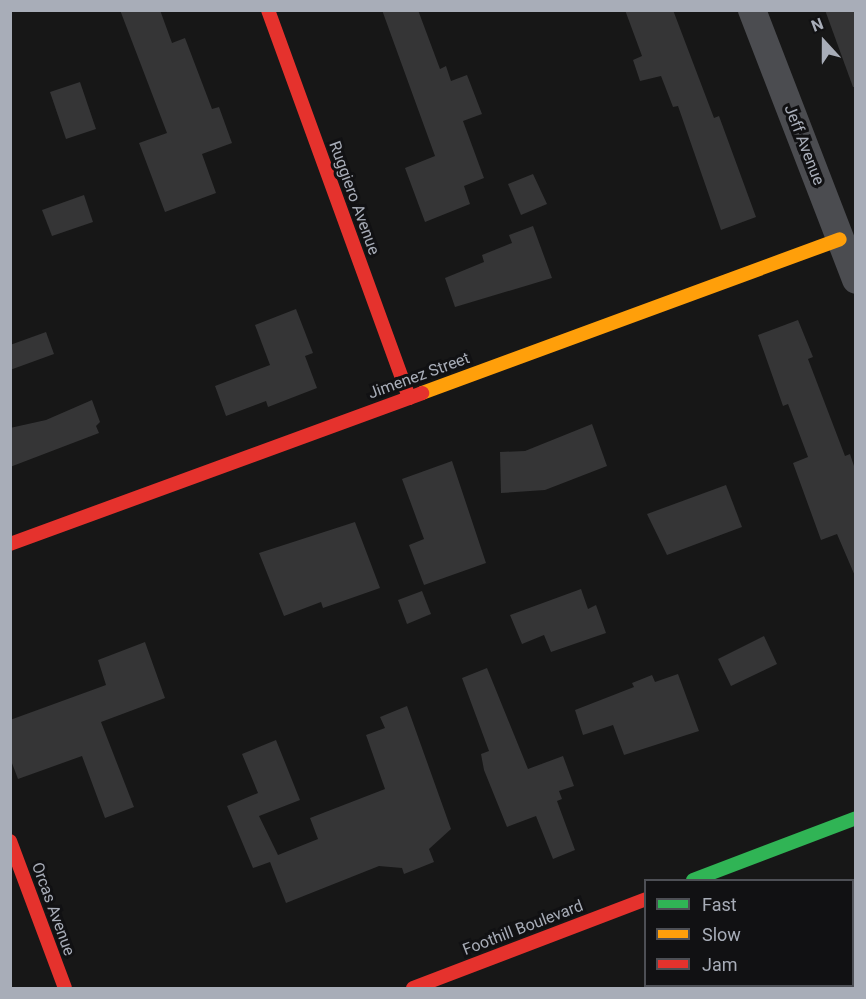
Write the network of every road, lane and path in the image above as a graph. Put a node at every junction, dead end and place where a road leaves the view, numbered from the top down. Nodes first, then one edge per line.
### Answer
1 (268, 10) edge
2 (752, 10) edge
3 (840, 239) junction
4 (855, 280) edge
5 (409, 398) junction
6 (10, 544) edge
7 (855, 818) edge
8 (10, 841) edge
9 (696, 879) edge
10 (644, 899) edge
11 (65, 988) edge
12 (413, 988) edge

1 - 5 street, Ruggiero Avenue
2 - 3 street, Jeff Avenue
3 - 4 street, Jeff Avenue
3 - 5 street, Jimenez Street
5 - 6 street, Jimenez Street
7 - 9 street
8 - 11 street, Orcas Avenue
10 - 12 street, Foothill Boulevard

